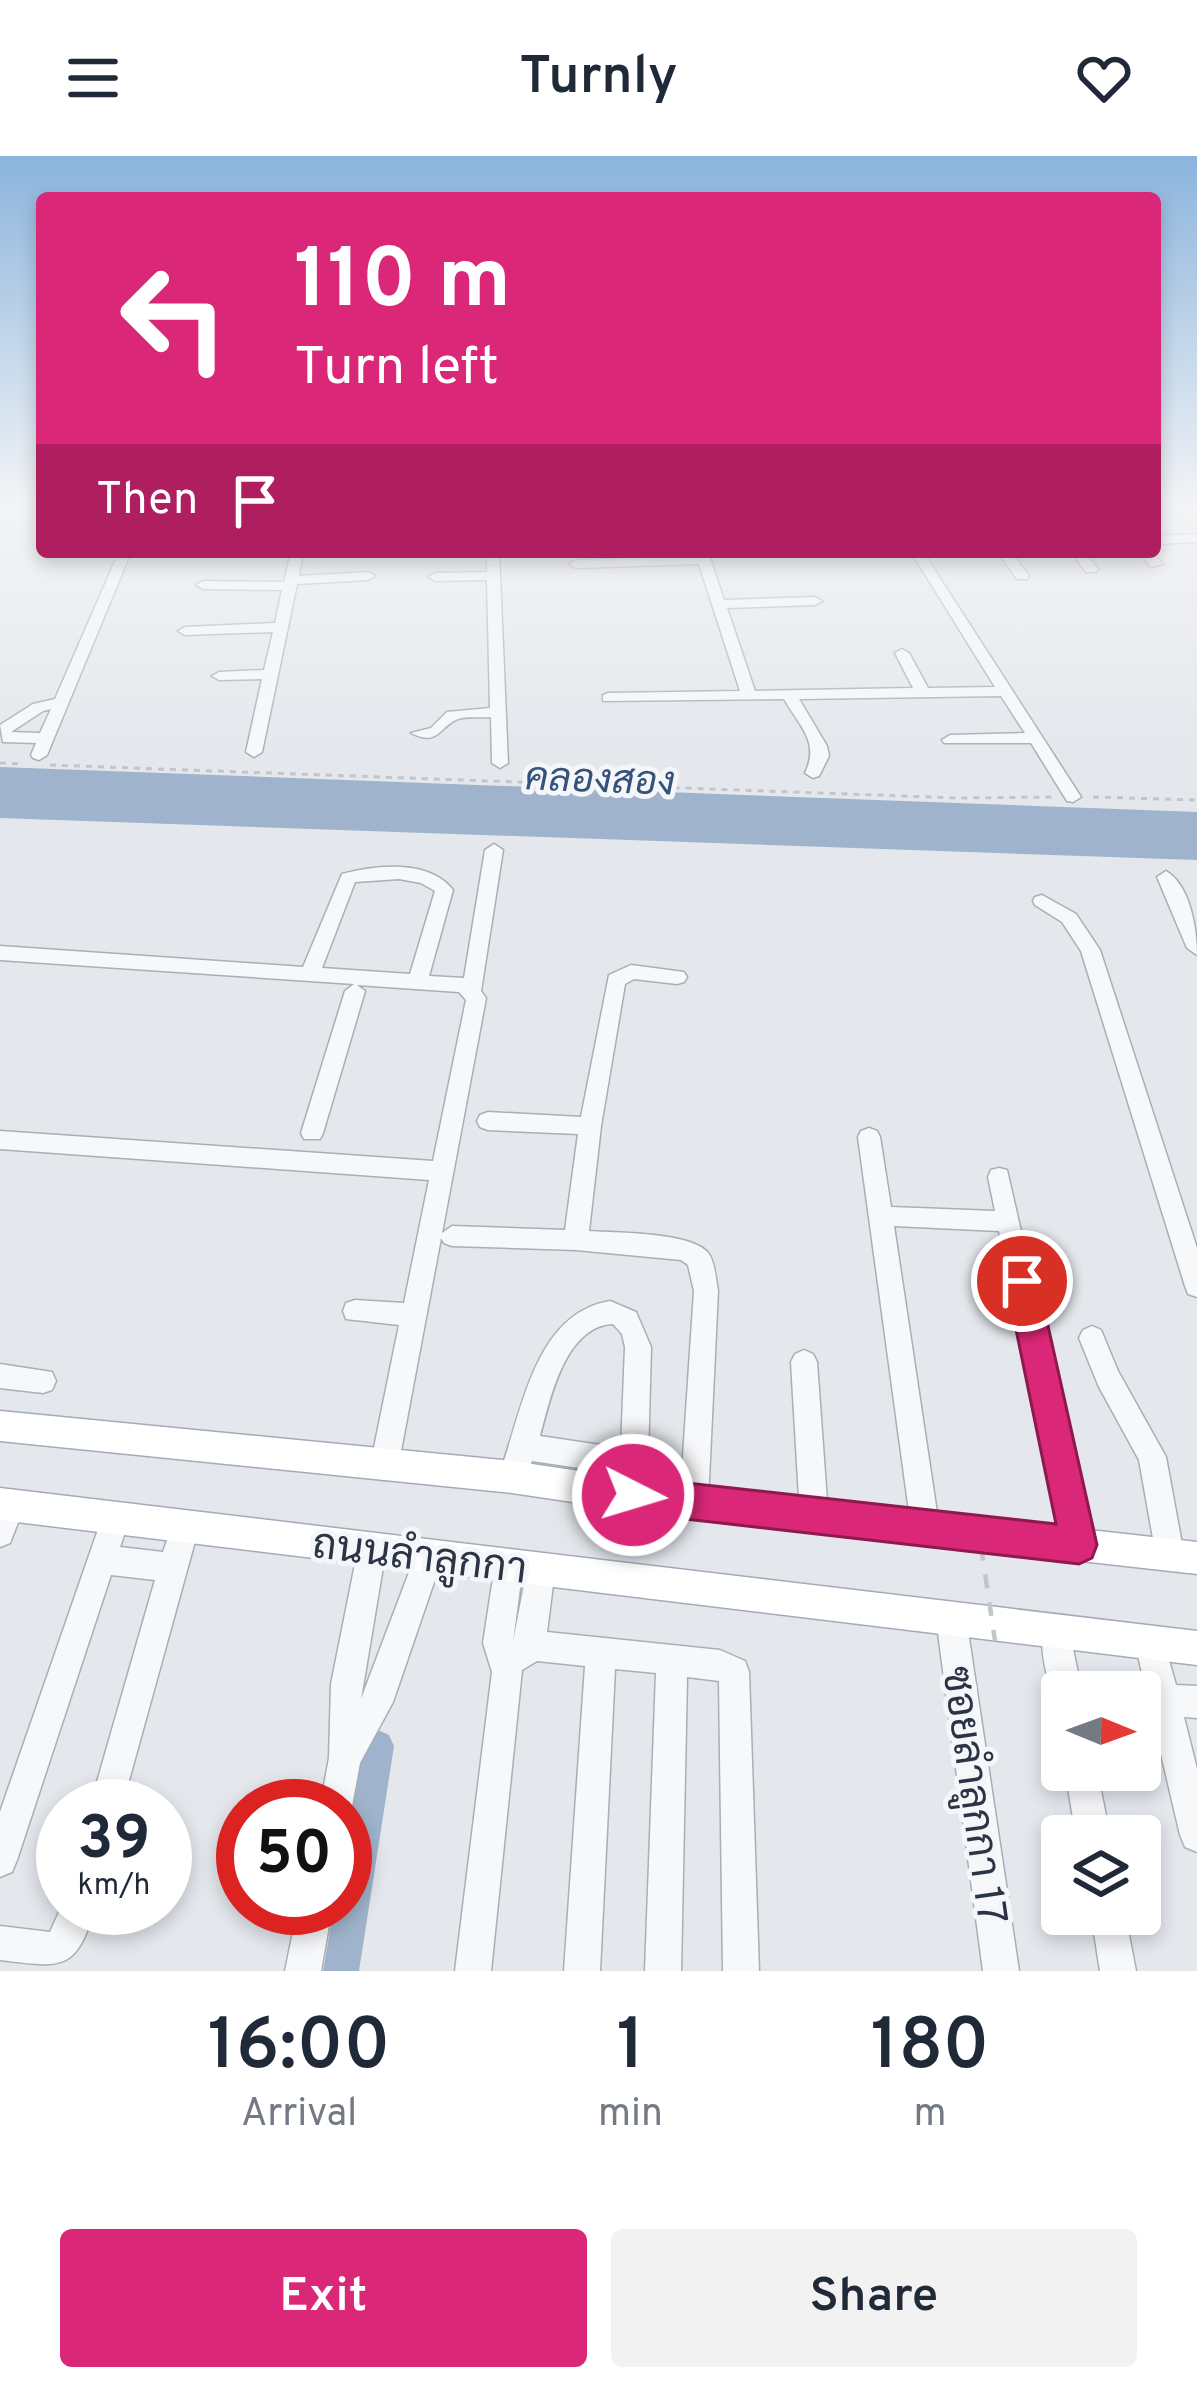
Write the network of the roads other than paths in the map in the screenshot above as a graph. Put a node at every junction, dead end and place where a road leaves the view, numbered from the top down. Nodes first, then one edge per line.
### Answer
1 (109, 588) edge
2 (289, 588) edge
3 (494, 588) edge
4 (714, 588) edge
5 (941, 588) edge
6 (815, 601) dead end
7 (719, 604) junction
8 (280, 627) junction
9 (185, 631) dead end
10 (902, 653) dead end
11 (270, 674) junction
12 (219, 676) dead end
13 (1006, 691) junction
14 (923, 692) junction
15 (789, 695) junction
16 (749, 696) junction
17 (608, 698) dead end
18 (61, 703) junction
19 (499, 712) junction
20 (418, 733) dead end
21 (1036, 738) junction
22 (950, 740) dead end
23 (254, 752) dead end
24 (500, 763) dead end
25 (813, 773) dead end
26 (1073, 797) dead end
27 (494, 850) dead end
28 (1166, 877) dead end
29 (1042, 901) dead end
30 (1197, 948) edge
31 (0, 952) edge
32 (316, 974) junction
33 (677, 976) dead end
34 (394, 980) junction
35 (418, 981) junction
36 (472, 990) junction
37 (355, 991) junction
38 (488, 1121) dead end
39 (590, 1126) junction
40 (311, 1133) dead end
41 (869, 1137) dead end
42 (0, 1140) edge
43 (440, 1171) junction
44 (999, 1178) dead end
45 (881, 1216) junction
46 (1009, 1221) junction
47 (452, 1236) dead end
48 (576, 1240) junction
49 (1197, 1286) edge
50 (355, 1311) dead end
51 (413, 1316) junction
52 (1092, 1338) dead end
53 (804, 1363) dead end
54 (0, 1376) edge
55 (43, 1381) dead end
56 (0, 1426) edge
57 (518, 1462) junction
58 (384, 1467) junction
59 (634, 1479) junction
60 (694, 1501) junction
61 (4, 1514) edge
62 (814, 1515) junction
63 (116, 1518) junction
64 (925, 1526) junction
65 (185, 1527) junction
66 (1079, 1545) junction
67 (372, 1549) junction
68 (429, 1556) junction
69 (1183, 1557) edge
70 (102, 1559) junction
71 (525, 1567) junction
72 (173, 1568) junction
73 (951, 1618) junction
74 (1056, 1631) junction
75 (1150, 1642) junction
76 (530, 1645) junction
77 (1197, 1648) edge
78 (601, 1653) junction
79 (672, 1660) junction
80 (1063, 1671) edge
81 (507, 1672) junction
82 (1164, 1700) junction
83 (1197, 1702) edge
84 (345, 1759) junction
85 (114, 1779) edge
86 (341, 1779) edge
87 (1197, 1835) edge
88 (0, 1860) edge
89 (70, 1935) edge
90 (310, 1935) edge
91 (1112, 1935) edge
92 (0, 1943) edge
93 (303, 1971) edge
94 (473, 1971) edge
95 (582, 1971) edge
96 (663, 1971) edge
97 (741, 1971) edge
98 (1001, 1971) edge
99 (1118, 1971) edge

1 - 18 street
2 - 8 street
3 - 19 street
4 - 7 street
5 - 13 street
6 - 7 street
7 - 16 street
8 - 9 street
8 - 11 street
10 - 14 street
11 - 12 street
11 - 23 street
13 - 14 street
13 - 21 street
14 - 15 street
15 - 16 street
15 - 25 street
16 - 17 street
18 - 18 street
19 - 20 street
19 - 24 street
21 - 22 street
21 - 26 street
27 - 36 street
28 - 30 street
29 - 49 street
31 - 32 street
32 - 34 street
32 - 35 street
32 - 37 street
33 - 39 street
34 - 35 street
34 - 37 street
35 - 36 street
36 - 43 street
37 - 40 street
38 - 39 street
39 - 48 street
41 - 45 street
42 - 43 street
43 - 51 street
44 - 46 street
45 - 46 street
45 - 64 street
46 - 66 street
47 - 48 street
48 - 60 street
50 - 51 street
51 - 58 street
52 - 69 street
53 - 62 street
54 - 55 street
56 - 58 main road
57 - 58 main road
57 - 59 main road
57 - 59 street
59 - 60 main road
60 - 62 main road
61 - 63 main road, ถนนลำลูกกา
62 - 64 main road
63 - 65 main road, ถนนลำลูกกา
63 - 70 street
64 - 66 main road
65 - 67 main road, ถนนลำลูกกา
65 - 72 street
66 - 69 main road
67 - 68 main road, ถนนลำลูกกา
67 - 84 street
68 - 71 main road, ถนนลำลูกกา
68 - 84 street
70 - 72 street
70 - 88 street
71 - 73 main road, ถนนลำลูกกา
71 - 76 street
71 - 81 street
72 - 85 street
73 - 74 main road, ถนนลำลูกกา
73 - 98 street, ซอยลำลูกกา 17
74 - 75 main road, ถนนลำลูกกา
74 - 80 street
75 - 77 main road, ถนนลำลูกกา
75 - 82 street
76 - 78 street
76 - 81 street
78 - 79 street
78 - 95 street
79 - 96 street
79 - 97 street
81 - 94 street
82 - 83 street
82 - 87 street
84 - 86 street
89 - 92 street
90 - 93 street
91 - 99 street

